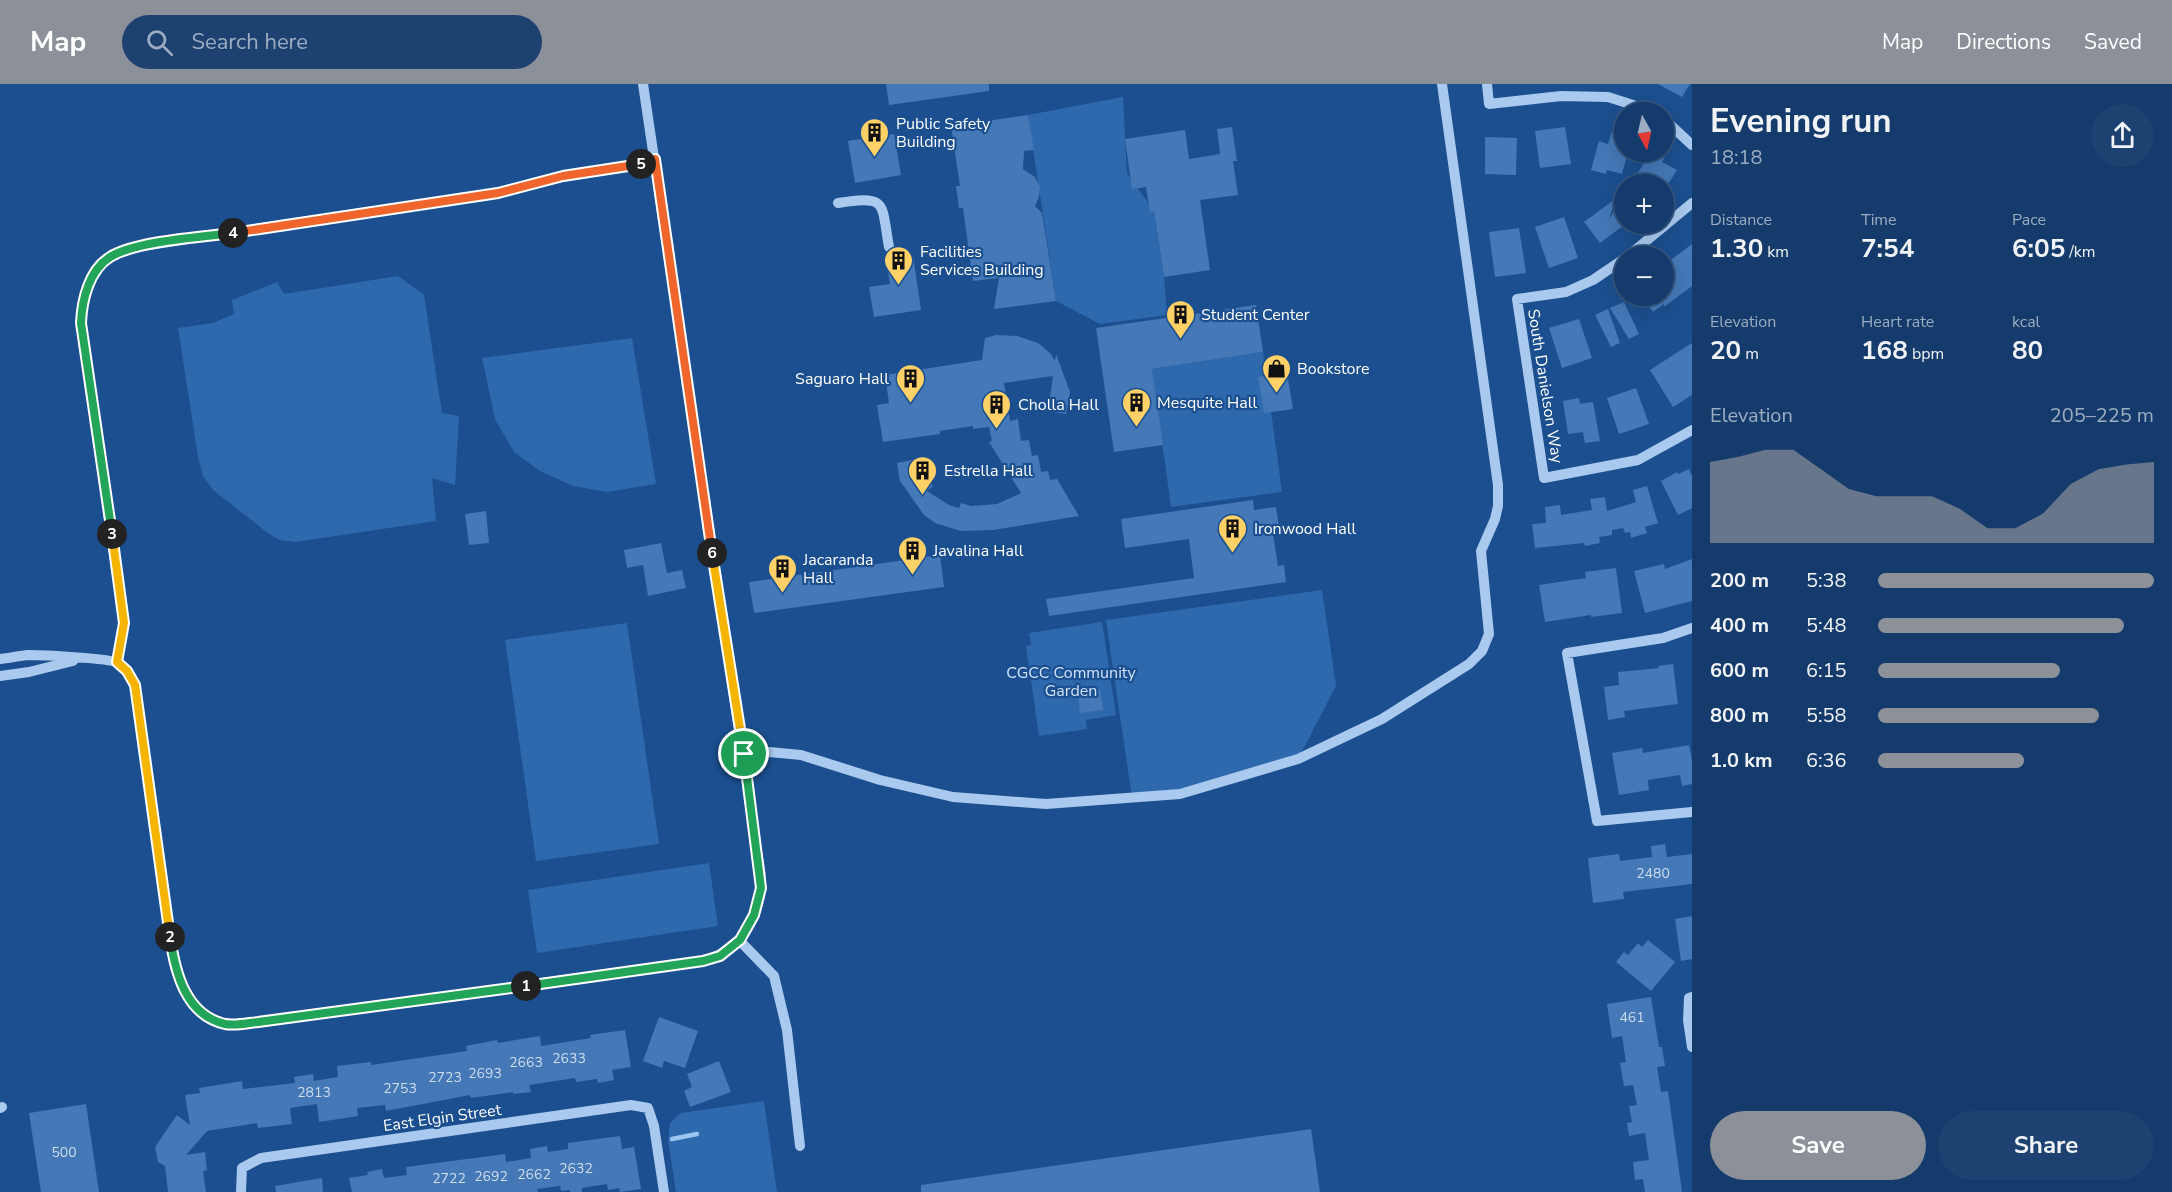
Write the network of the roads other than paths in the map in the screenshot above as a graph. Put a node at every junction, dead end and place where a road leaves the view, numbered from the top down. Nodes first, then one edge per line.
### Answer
1 (643, 84) edge
2 (1442, 84) edge
3 (1486, 84) edge
4 (1624, 102) edge
5 (1674, 128) edge
6 (1692, 145) edge
7 (655, 159) junction
8 (1692, 202) edge
9 (838, 203) dead end
10 (1640, 246) edge
11 (889, 247) dead end
12 (1614, 266) edge
13 (1692, 430) edge
14 (1692, 628) edge
15 (0, 659) edge
16 (82, 659) junction
17 (117, 662) junction
18 (0, 676) edge
19 (744, 754) junction
20 (1692, 812) edge
21 (740, 940) junction
22 (1690, 997) edge
23 (1692, 1047) edge
24 (800, 1146) dead end
25 (241, 1192) edge
26 (664, 1192) edge

1 - 7 street
2 - 19 street
3 - 4 street
5 - 6 street
7 - 17 street
7 - 19 street
8 - 10 street
9 - 11 street
12 - 13 street, South Danielson Way
14 - 20 street
15 - 16 street
16 - 17 street
16 - 18 street
17 - 21 street
19 - 21 street
21 - 24 street
22 - 23 street
25 - 26 street, East Elgin Street

